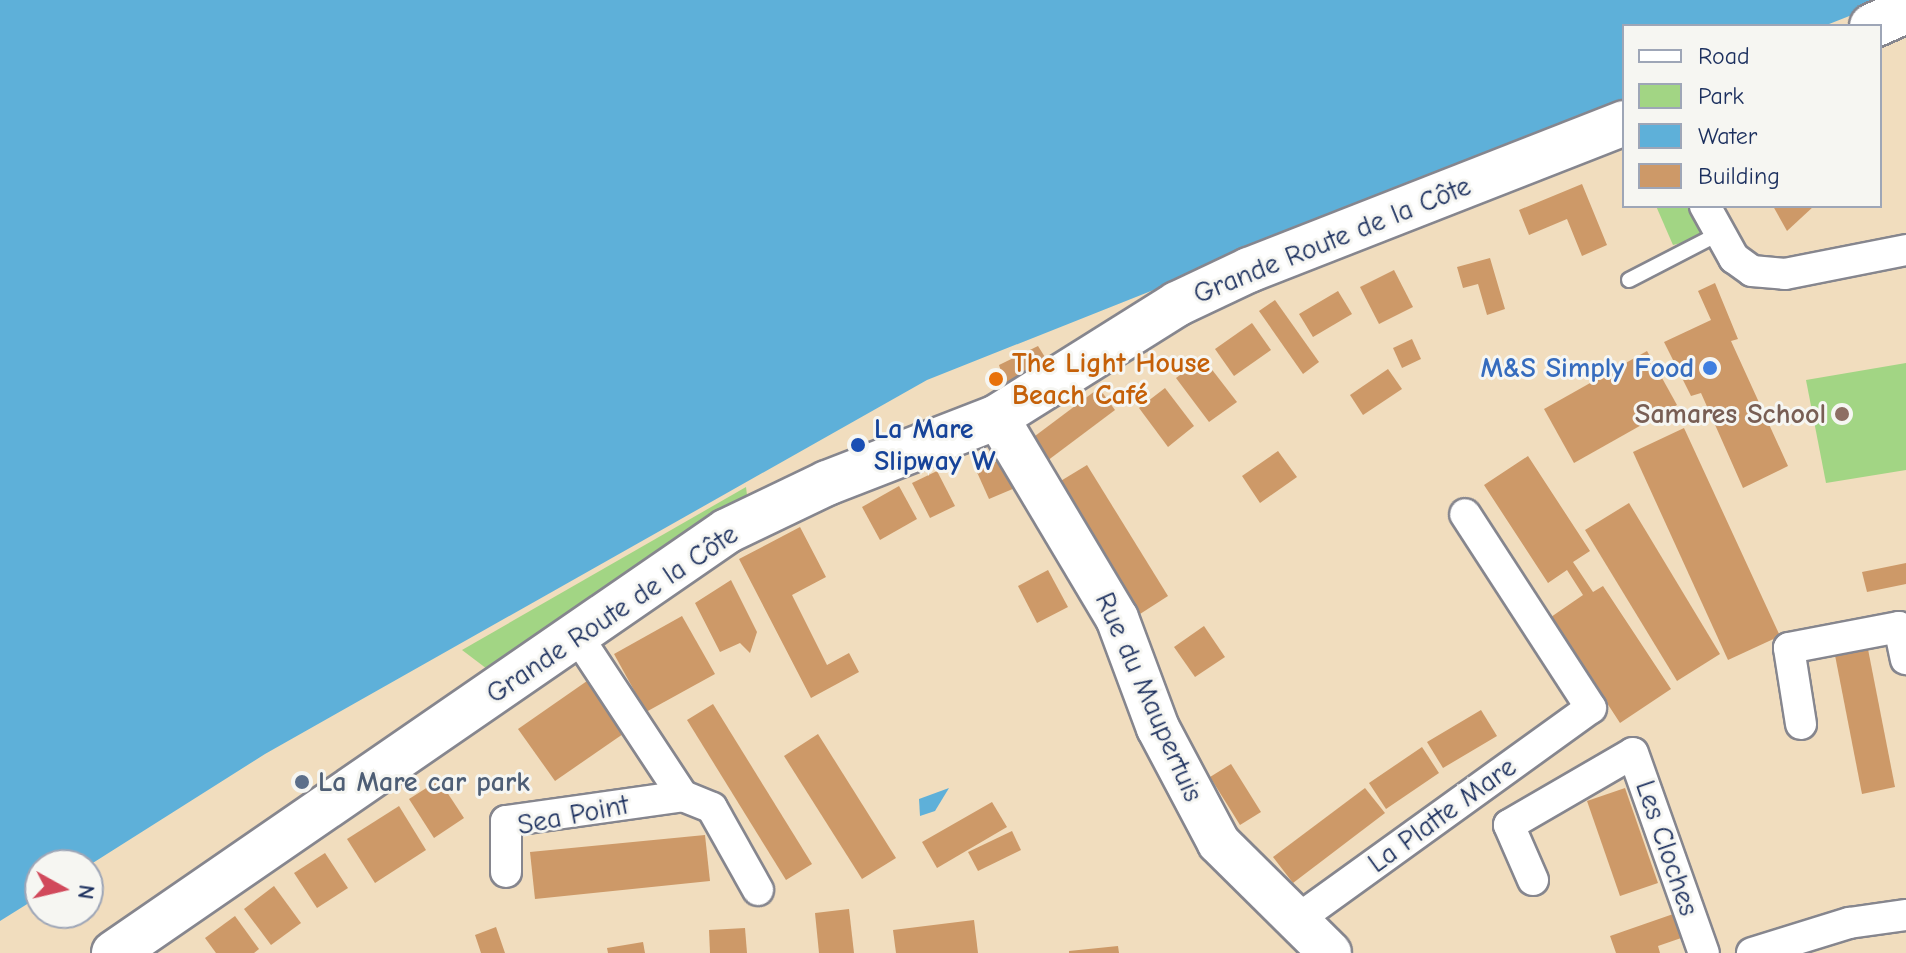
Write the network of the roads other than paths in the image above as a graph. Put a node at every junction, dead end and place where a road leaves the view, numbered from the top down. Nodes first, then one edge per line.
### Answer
1 (1906, 11) edge
2 (1877, 24) edge
3 (1622, 124) edge
4 (1706, 208) edge
5 (1718, 234) junction
6 (1906, 250) edge
7 (1629, 280) dead end
8 (997, 417) junction
9 (1465, 514) dead end
10 (576, 634) junction
11 (1906, 659) edge
12 (1801, 724) dead end
13 (683, 796) junction
14 (506, 872) dead end
15 (1533, 880) dead end
16 (758, 890) dead end
17 (1906, 915) edge
18 (1294, 922) junction
19 (114, 953) edge
20 (1330, 953) edge
21 (1704, 953) edge
22 (1752, 953) edge

1 - 2 main road
3 - 8 main road, Grande Route de la Côte
4 - 5 street
5 - 6 street
5 - 7 lane
8 - 10 main road, Grande Route de la Côte
8 - 18 street, Rue du Maupertuis
9 - 18 street, La Platte Mare
10 - 13 street
10 - 19 main road, Grande Route de la Côte
11 - 12 street
13 - 14 street, Sea Point
13 - 16 street
15 - 21 street, Les Cloches
17 - 22 street
18 - 20 street, Rue du Maupertuis

